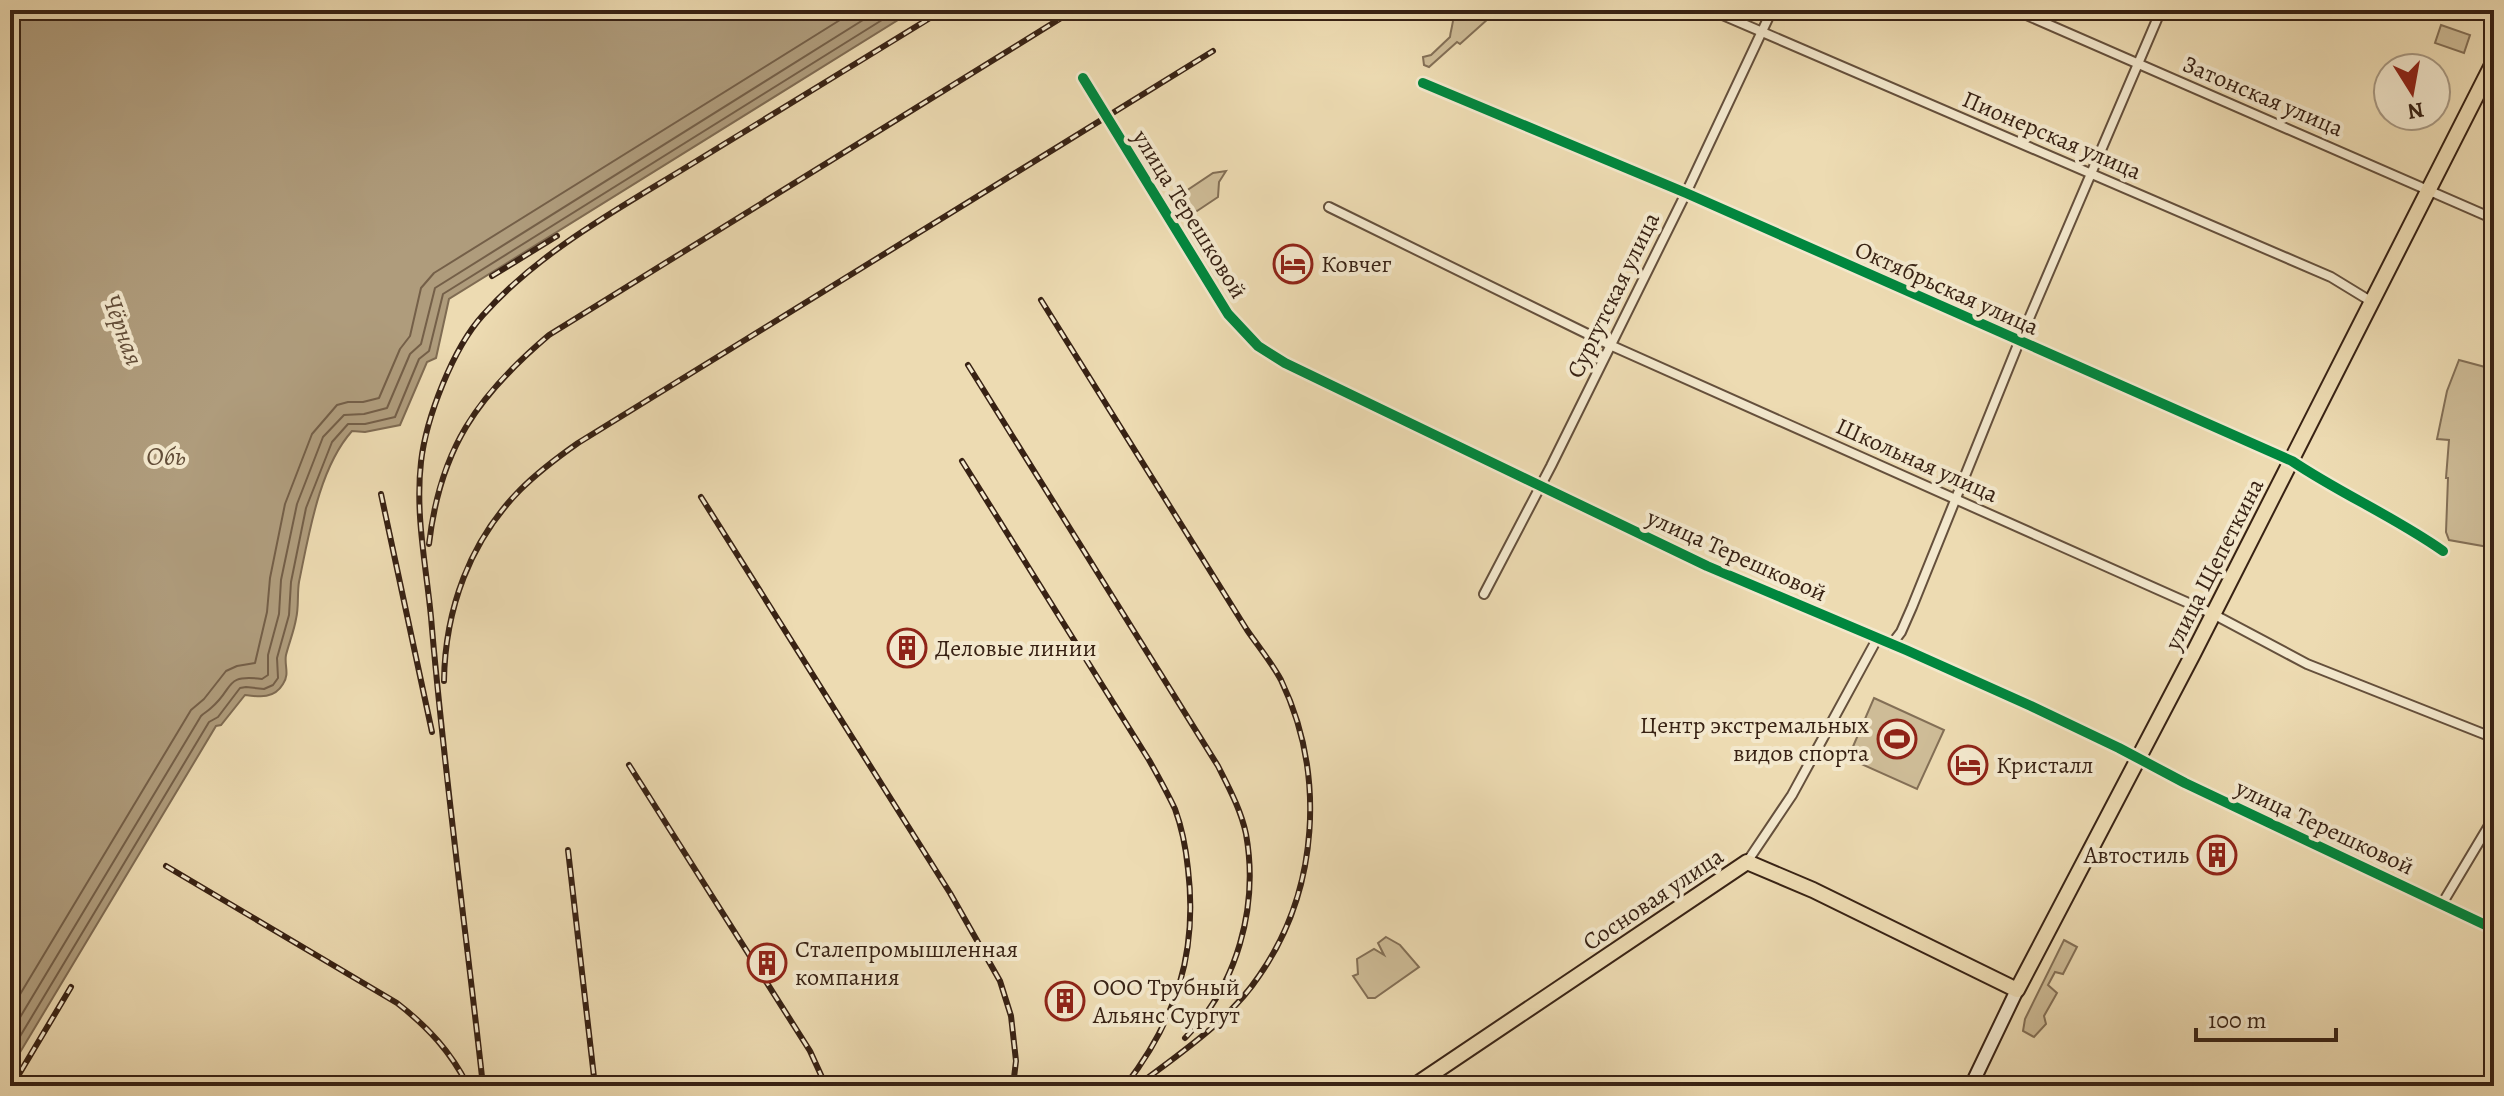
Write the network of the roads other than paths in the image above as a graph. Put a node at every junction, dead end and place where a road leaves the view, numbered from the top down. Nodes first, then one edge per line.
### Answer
1 (1711, 10) edge
2 (1772, 10) edge
3 (2015, 10) edge
4 (2161, 10) edge
5 (1762, 32) junction
6 (2494, 61) edge
7 (2137, 63) junction
8 (1083, 78) dead end
9 (1423, 83) dead end
10 (2089, 173) junction
11 (2430, 190) junction
12 (1686, 193) junction
13 (1329, 207) dead end
14 (2494, 219) edge
15 (2373, 303) junction
16 (2019, 342) junction
17 (1610, 345) junction
18 (2292, 461) junction
19 (1540, 486) junction
20 (1954, 499) junction
21 (2443, 551) dead end
22 (1484, 594) dead end
23 (2213, 614) junction
24 (1877, 639) junction
25 (1891, 645) junction
26 (2494, 738) edge
27 (2139, 758) junction
28 (2494, 817) edge
29 (1747, 862) junction
30 (2442, 904) junction
31 (2494, 929) edge
32 (2017, 990) junction
33 (1414, 1086) edge
34 (1971, 1086) edge

1 - 5 street, Пионерская улица
2 - 5 street, Сургутская улица
3 - 7 street, Затонская улица
4 - 7 street
5 - 10 street, Пионерская улица
5 - 12 street, Сургутская улица
6 - 11 main road, улица Щепеткина
7 - 10 street
7 - 11 street, Затонская улица
8 - 19 street, улица Терешковой
9 - 12 street, Октябрьская улица
10 - 15 street, Пионерская улица
10 - 16 street
11 - 14 street, Затонская улица
11 - 15 main road, улица Щепеткина
12 - 16 street, Октябрьская улица
12 - 17 street, Сургутская улица
13 - 17 street, Школьная улица
15 - 18 main road, улица Щепеткина
16 - 18 street, Октябрьская улица
16 - 20 street
17 - 19 street, Сургутская улица
17 - 20 street, Школьная улица
18 - 21 street, Октябрьская улица
18 - 23 main road, улица Щепеткина
19 - 22 street, Сургутская улица
19 - 24 street, улица Терешковой
20 - 23 street, Школьная улица
20 - 25 street
23 - 26 street, Школьная улица
23 - 27 main road, улица Щепеткина
24 - 25 street, улица Терешковой
24 - 29 street
25 - 27 street, улица Терешковой
27 - 30 street, улица Терешковой
27 - 32 main road, улица Щепеткина
28 - 30 street
29 - 32 main road, Сосновая улица
29 - 33 main road, Сосновая улица
30 - 31 street, улица Терешковой
32 - 34 main road, улица Щепеткина

